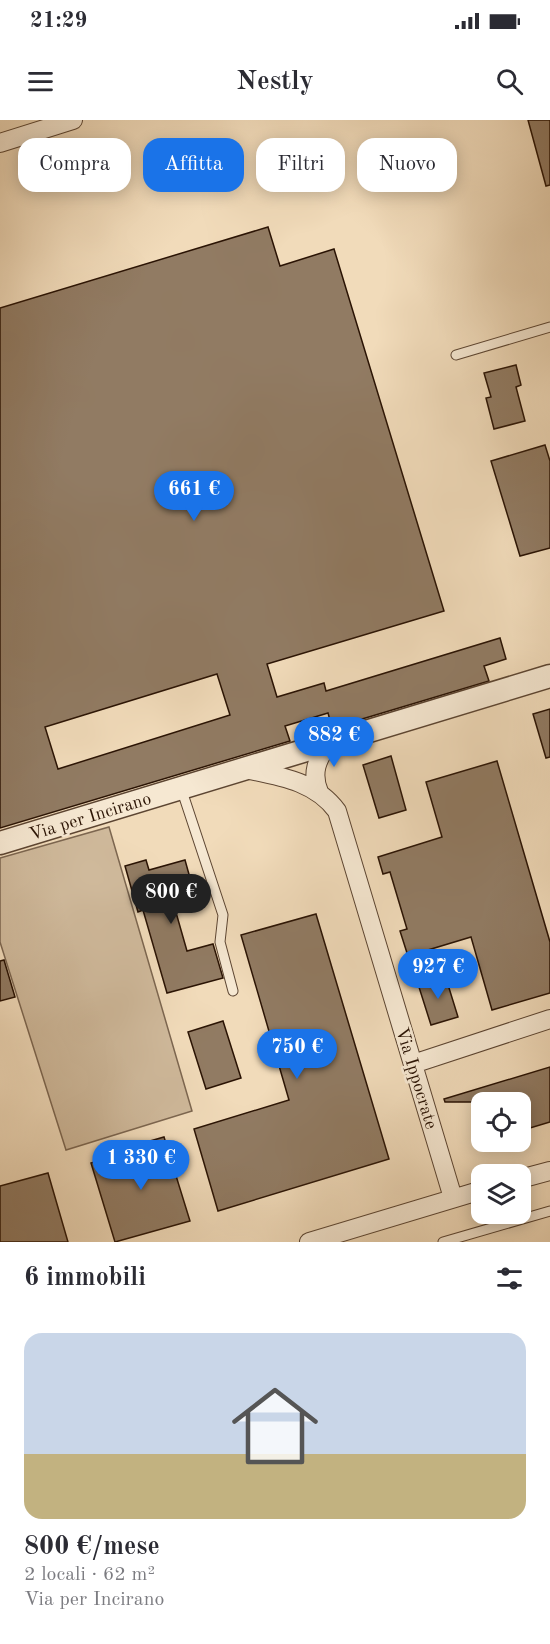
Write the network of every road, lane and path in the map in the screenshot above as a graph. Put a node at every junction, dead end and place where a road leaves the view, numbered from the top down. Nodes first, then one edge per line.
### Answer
1 (73, 120) edge
2 (0, 143) edge
3 (550, 327) edge
4 (456, 355) dead end
5 (550, 676) edge
6 (328, 743) junction
7 (245, 769) junction
8 (181, 788) junction
9 (319, 792) junction
10 (0, 843) edge
11 (233, 991) dead end
12 (550, 1019) edge
13 (413, 1064) junction
14 (550, 1171) edge
15 (531, 1176) edge
16 (471, 1193) edge
17 (453, 1198) junction
18 (550, 1211) edge
19 (309, 1242) edge
20 (443, 1242) edge

1 - 2 street
3 - 4 lane
5 - 6 street, Via per Incirano
6 - 7 street, Via per Incirano
6 - 9 street
7 - 8 street, Via per Incirano
7 - 9 street, Via Ippocrate
8 - 10 street, Via per Incirano
8 - 11 lane
9 - 13 street, Via Ippocrate
12 - 13 street
13 - 17 street, Via Ippocrate
14 - 15 street
16 - 17 street
17 - 19 street
18 - 20 lane

